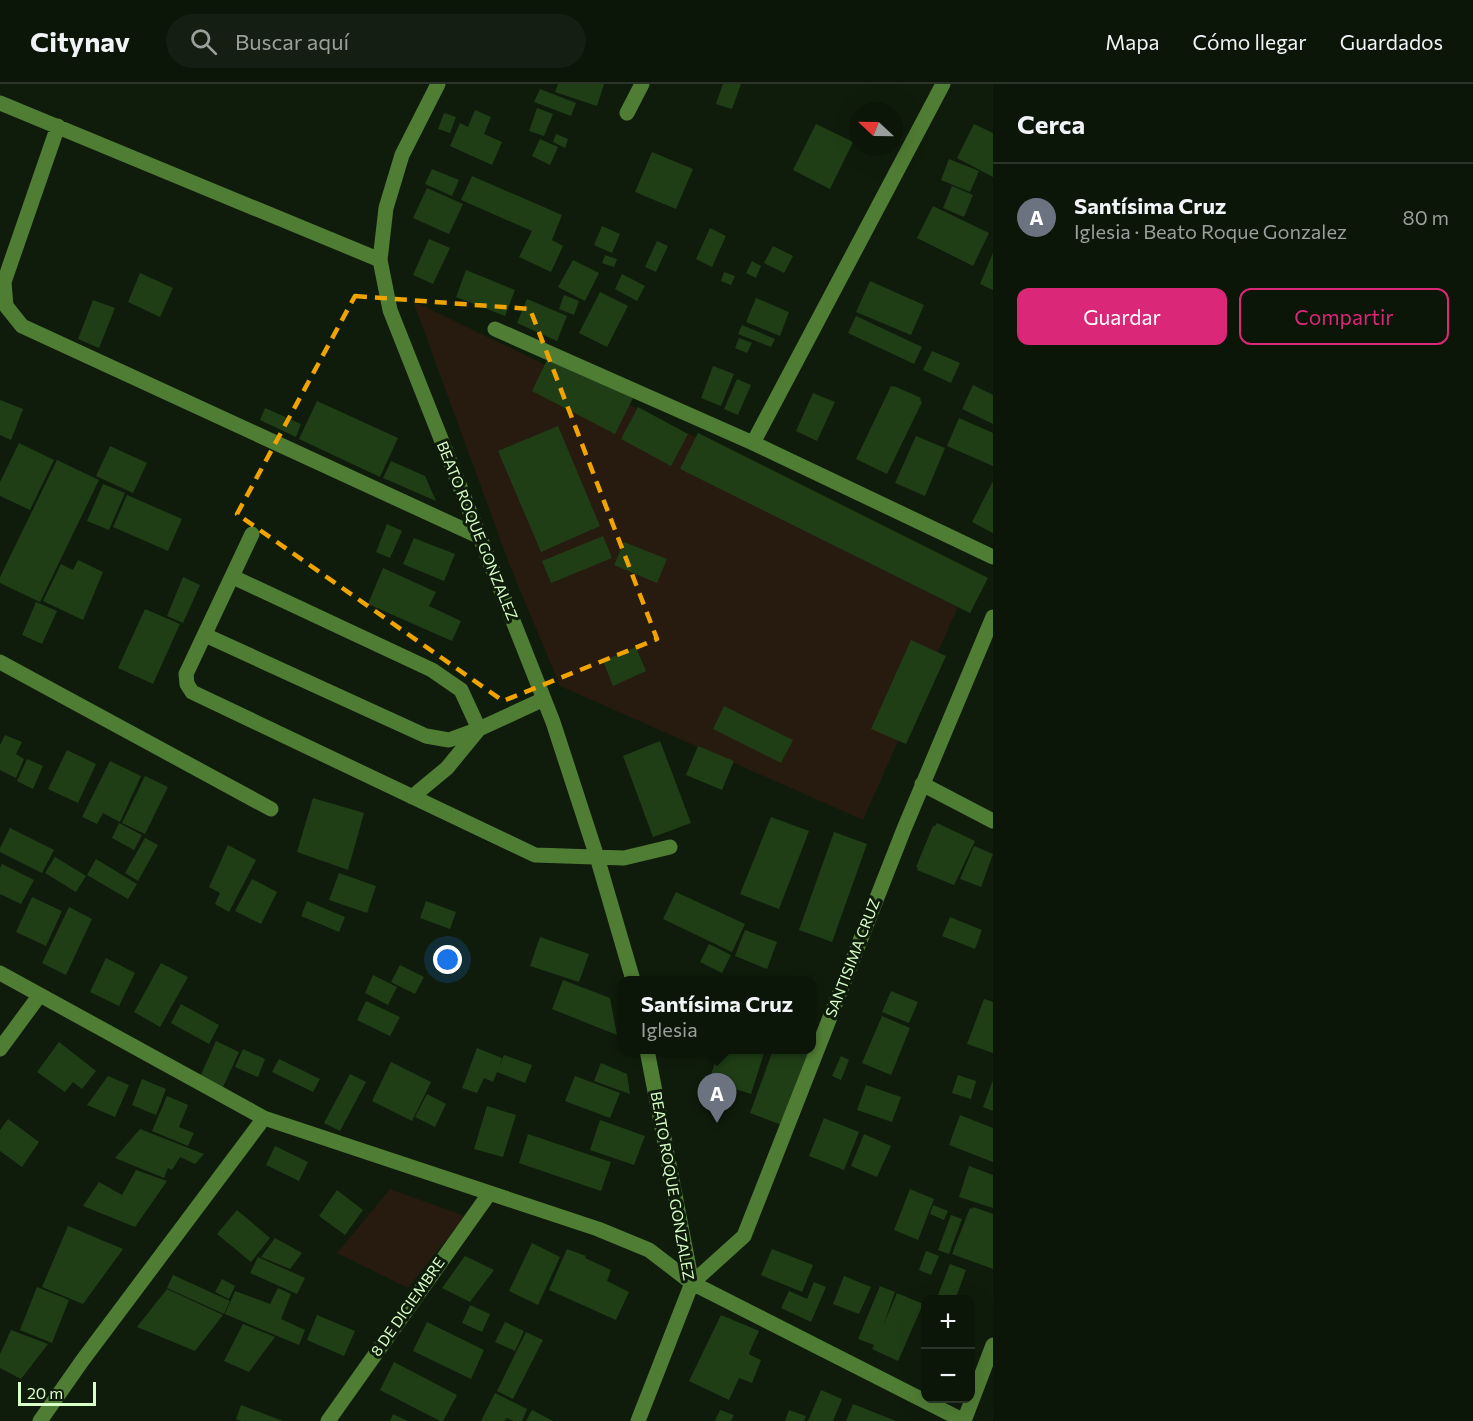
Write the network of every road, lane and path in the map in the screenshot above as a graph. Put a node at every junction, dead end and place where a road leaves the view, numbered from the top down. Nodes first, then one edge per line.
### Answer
1 (438, 84) edge
2 (642, 84) edge
3 (943, 84) edge
4 (0, 102) edge
5 (627, 113) dead end
6 (58, 126) junction
7 (380, 260) junction
8 (495, 329) dead end
9 (753, 443) junction
10 (252, 534) dead end
11 (480, 537) junction
12 (993, 557) edge
13 (232, 577) junction
14 (993, 617) edge
15 (205, 635) junction
16 (0, 662) edge
17 (544, 699) junction
18 (479, 729) junction
19 (922, 784) junction
20 (412, 797) junction
21 (271, 809) dead end
22 (993, 821) edge
23 (670, 847) dead end
24 (597, 857) junction
25 (0, 974) edge
26 (632, 976) edge
27 (39, 996) junction
28 (0, 1049) edge
29 (816, 1053) edge
30 (649, 1054) edge
31 (816, 1054) edge
32 (264, 1118) junction
33 (489, 1194) junction
34 (692, 1283) junction
35 (993, 1345) edge
36 (938, 1415) edge
37 (40, 1421) edge
38 (328, 1421) edge
39 (638, 1421) edge
40 (964, 1421) edge

1 - 7 street, BEATO ROQUE GONZALEZ
2 - 5 street
3 - 9 street
4 - 6 street
6 - 7 street
6 - 11 street
7 - 11 street, BEATO ROQUE GONZALEZ
8 - 9 street
9 - 12 street
10 - 13 street
11 - 17 street, BEATO ROQUE GONZALEZ
13 - 15 street
13 - 18 street
14 - 19 street, SANTISIMA CRUZ
15 - 18 street
15 - 20 street
16 - 21 street
17 - 18 street
17 - 24 street, BEATO ROQUE GONZALEZ
18 - 20 street
19 - 22 street
19 - 29 street, SANTISIMA CRUZ
20 - 24 street
23 - 24 street
24 - 26 street, BEATO ROQUE GONZALEZ
25 - 27 street
27 - 28 street
27 - 32 street
30 - 34 street, BEATO ROQUE GONZALEZ
31 - 34 street, SANTISIMA CRUZ
32 - 33 street
32 - 37 street
33 - 34 street
33 - 38 street, 8 DE DICIEMBRE
34 - 36 street
34 - 39 street, BEATO ROQUE GONZALEZ
35 - 40 street
36 - 40 street

